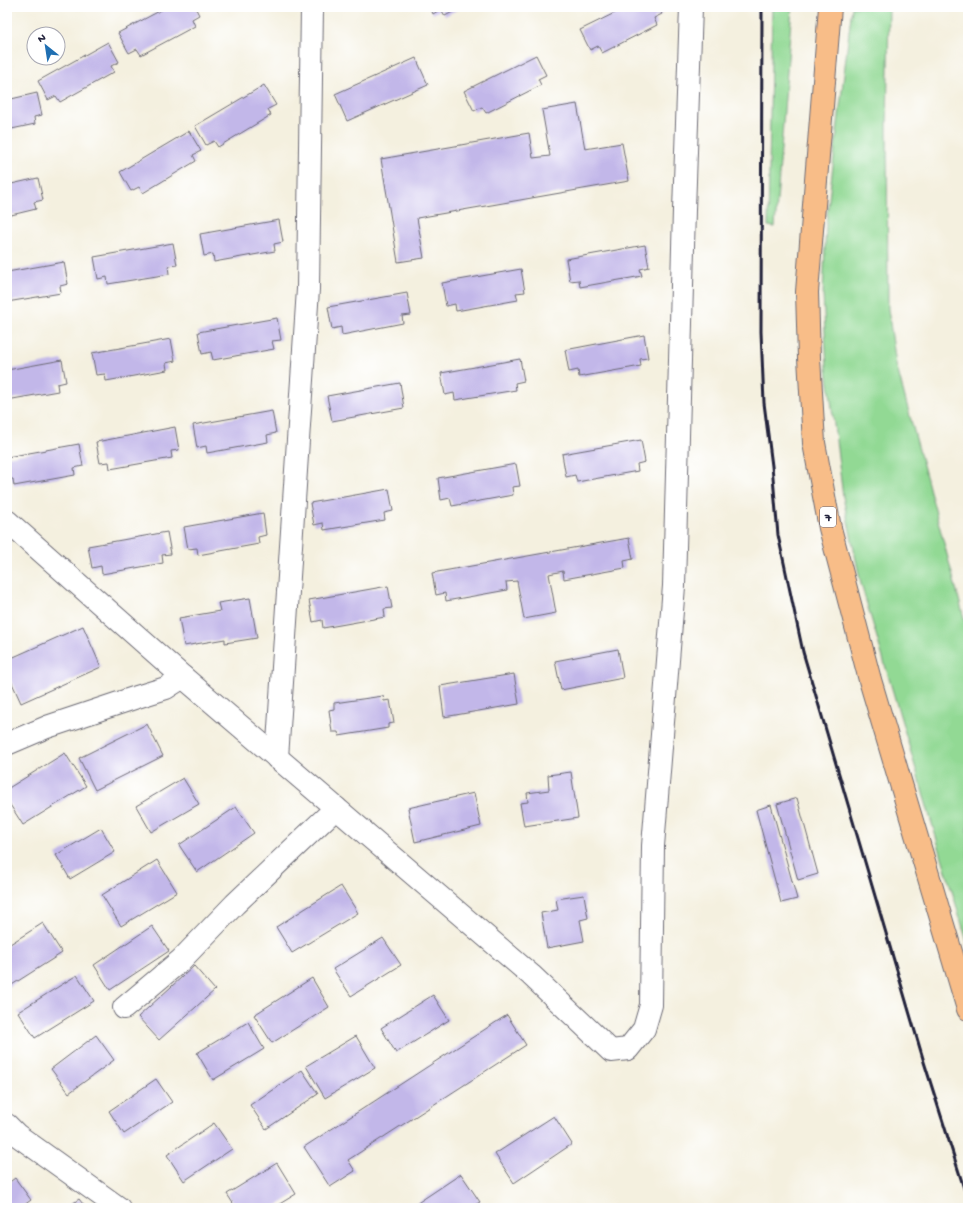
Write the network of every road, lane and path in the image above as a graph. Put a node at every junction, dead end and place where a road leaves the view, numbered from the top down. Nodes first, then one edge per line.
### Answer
1 (312, 7) edge
2 (691, 7) edge
3 (830, 7) edge
4 (7, 521) edge
5 (183, 677) junction
6 (7, 744) edge
7 (278, 758) junction
8 (336, 808) junction
9 (124, 1008) dead end
10 (968, 1009) edge
11 (7, 1125) edge
12 (119, 1208) edge

1 - 7 street
2 - 8 street
3 - 10 highway, 7
4 - 5 street
5 - 6 street
5 - 7 street
7 - 8 street
8 - 9 street
11 - 12 street

